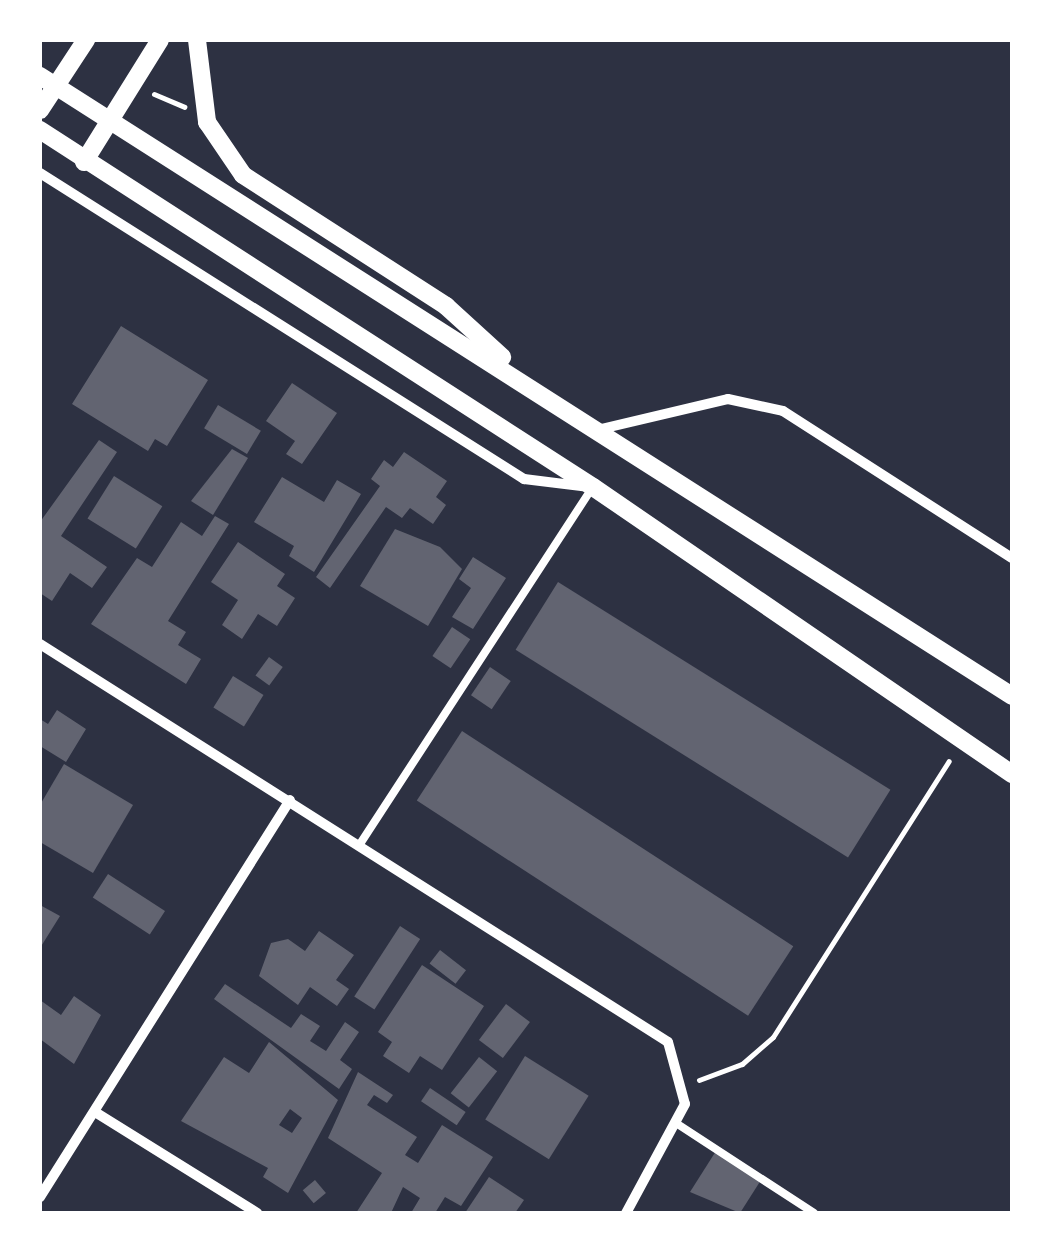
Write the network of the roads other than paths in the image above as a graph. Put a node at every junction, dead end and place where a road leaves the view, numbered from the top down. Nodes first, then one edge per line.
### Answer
1 (86, 40) edge
2 (160, 40) edge
3 (197, 40) edge
4 (40, 76) edge
5 (57, 86) junction
6 (40, 110) edge
7 (110, 120) junction
8 (40, 130) edge
9 (84, 162) junction
10 (40, 172) edge
11 (520, 375) junction
12 (602, 429) junction
13 (593, 487) junction
14 (1012, 548) edge
15 (999, 550) junction
16 (1012, 558) edge
17 (40, 644) edge
18 (1012, 696) edge
19 (1012, 774) edge
20 (290, 800) junction
21 (360, 844) junction
22 (95, 1112) junction
23 (680, 1125) junction
24 (40, 1197) edge
25 (257, 1213) edge
26 (626, 1213) edge
27 (814, 1213) edge

1 - 5 street
2 - 7 street
3 - 11 street
4 - 5 street
5 - 6 street
5 - 7 street
7 - 9 street
7 - 11 street
8 - 9 street
9 - 13 street
10 - 13 street
11 - 12 street
12 - 15 street
12 - 18 street
13 - 19 street
13 - 21 lane
14 - 15 lane
15 - 16 street
17 - 20 street
20 - 21 street
20 - 22 street
21 - 23 street
22 - 24 street
22 - 25 street
23 - 26 street
23 - 27 lane

